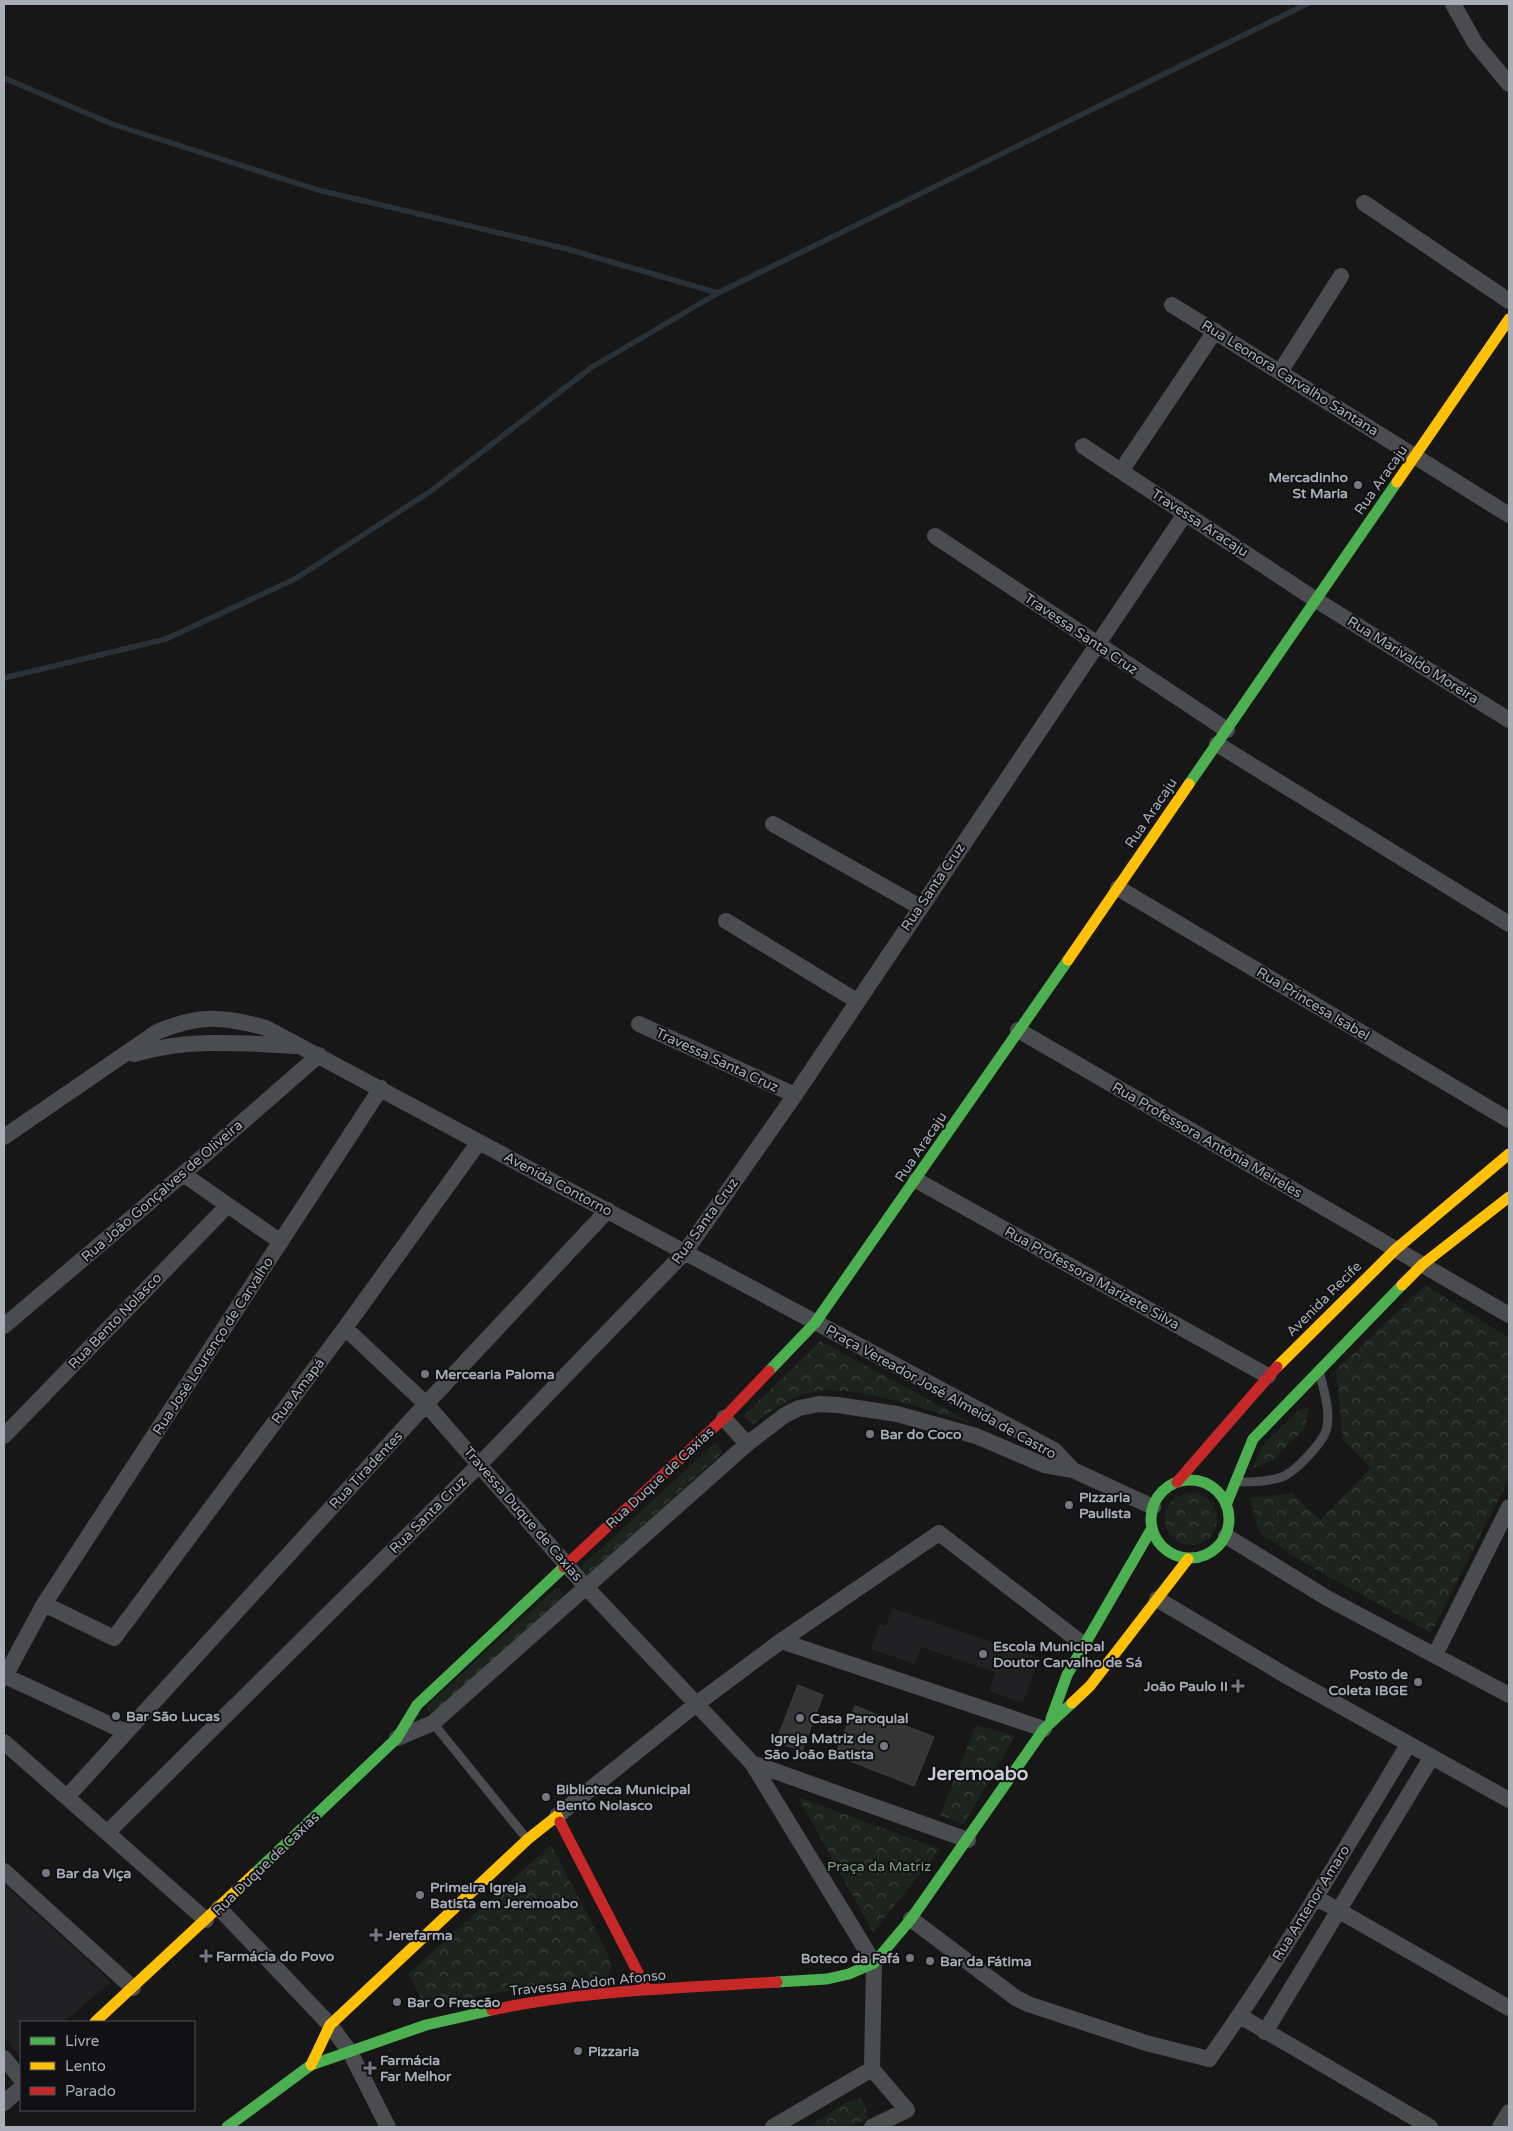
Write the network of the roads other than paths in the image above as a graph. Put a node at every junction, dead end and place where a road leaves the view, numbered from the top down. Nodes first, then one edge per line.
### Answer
1 (1452, 4) edge
2 (1509, 84) edge
3 (1364, 203) dead end
4 (1341, 276) dead end
5 (1509, 301) edge
6 (1172, 304) dead end
7 (1509, 319) edge
8 (1215, 331) junction
9 (1280, 372) junction
10 (1083, 446) dead end
11 (1415, 457) junction
12 (1121, 471) junction
13 (1185, 514) junction
14 (1509, 515) edge
15 (935, 536) dead end
16 (1316, 600) junction
17 (1098, 646) junction
18 (1509, 720) edge
19 (1227, 730) junction
20 (1217, 744) junction
21 (773, 824) dead end
22 (1118, 888) junction
23 (920, 907) junction
24 (726, 921) dead end
25 (1509, 924) edge
26 (857, 1001) junction
27 (639, 1024) dead end
28 (1018, 1030) junction
29 (301, 1046) junction
30 (319, 1054) junction
31 (116, 1060) junction
32 (381, 1088) junction
33 (795, 1095) junction
34 (1509, 1120) edge
35 (4, 1137) edge
36 (479, 1142) junction
37 (1509, 1154) edge
38 (183, 1174) junction
39 (916, 1180) junction
40 (1509, 1197) edge
41 (227, 1206) junction
42 (608, 1210) junction
43 (280, 1242) junction
44 (1396, 1249) junction
45 (685, 1252) junction
46 (1423, 1264) junction
47 (1509, 1315) edge
48 (815, 1323) junction
49 (4, 1326) edge
50 (345, 1328) junction
51 (1318, 1369) junction
52 (1268, 1376) junction
53 (426, 1404) junction
54 (724, 1418) junction
55 (4, 1436) edge
56 (747, 1444) junction
57 (480, 1464) junction
58 (1073, 1470) junction
59 (1177, 1482) junction
60 (1236, 1482) junction
61 (1226, 1505) junction
62 (1153, 1507) junction
63 (1509, 1507) edge
64 (1152, 1528) junction
65 (1226, 1536) junction
66 (1188, 1559) junction
67 (567, 1564) junction
68 (586, 1587) junction
69 (1157, 1599) junction
70 (44, 1604) junction
71 (781, 1641) junction
72 (1084, 1645) junction
73 (1435, 1655) junction
74 (4, 1677) edge
75 (1509, 1694) edge
76 (695, 1705) junction
77 (433, 1723) junction
78 (1047, 1724) junction
79 (126, 1732) junction
80 (397, 1738) junction
81 (4, 1742) edge
82 (1408, 1745) junction
83 (1431, 1758) junction
84 (752, 1764) junction
85 (67, 1796) junction
86 (1509, 1800) edge
87 (557, 1816) junction
88 (108, 1832) junction
89 (528, 1839) junction
90 (968, 1840) junction
91 (4, 1871) edge
92 (1315, 1897) junction
93 (220, 1908) junction
94 (1340, 1912) junction
95 (911, 1919) junction
96 (206, 1920) junction
97 (874, 1963) junction
98 (133, 1988) junction
99 (647, 1990) junction
100 (1509, 2008) edge
101 (1240, 2016) junction
102 (96, 2021) edge
103 (330, 2025) junction
104 (1265, 2032) junction
105 (350, 2052) junction
106 (4, 2058) edge
107 (311, 2065) junction
108 (872, 2069) junction
109 (20, 2078) edge
110 (20, 2089) edge
111 (4, 2103) edge
112 (1509, 2112) edge
113 (227, 2127) edge
114 (388, 2127) edge
115 (772, 2127) edge
116 (872, 2127) edge
117 (1430, 2127) edge
118 (1500, 2127) edge

1 - 2 street
3 - 5 street
4 - 9 street
6 - 8 street, Rua Leonora Carvalho Santana
7 - 11 street, Rua Aracaju
8 - 9 street, Rua Leonora Carvalho Santana
8 - 12 street
9 - 11 street, Rua Leonora Carvalho Santana
10 - 12 street, Travessa Aracaju
11 - 14 street, Rua Leonora Carvalho Santana
11 - 16 street, Rua Aracaju
12 - 13 street, Travessa Aracaju
13 - 16 street, Travessa Aracaju
13 - 17 street, Rua Santa Cruz
15 - 17 street, Travessa Santa Cruz
16 - 18 street, Rua Marivaldo Moreira
16 - 19 street, Rua Aracaju
17 - 19 street, Travessa Santa Cruz
17 - 23 street, Rua Santa Cruz
19 - 20 street, Rua Aracaju
20 - 22 street, Rua Aracaju
20 - 25 street
21 - 23 street
22 - 28 street, Rua Aracaju
22 - 34 street, Rua Princesa Isabel
23 - 26 street, Rua Santa Cruz
24 - 26 street
26 - 33 street, Rua Santa Cruz
27 - 33 street, Travessa Santa Cruz
28 - 39 street, Rua Aracaju
28 - 44 street, Rua Professora Antônia Meireles
29 - 30 street, Avenida Contorno
29 - 31 street, Avenida Contorno
29 - 31 street, Avenida Contorno
30 - 32 street, Avenida Contorno
30 - 38 street, Rua João Gonçalves de Oliveira
31 - 35 street, Avenida Contorno
32 - 36 street, Avenida Contorno
32 - 43 street, Rua José Lourenço de Carvalho
33 - 45 street, Rua Santa Cruz
36 - 42 street, Avenida Contorno
36 - 50 street, Rua Amapá
37 - 44 street, Avenida Recife
38 - 41 street
38 - 49 street, Rua João Gonçalves de Oliveira
39 - 48 street, Rua Aracaju
39 - 52 street, Rua Professora Marizete Silva
40 - 46 street
41 - 43 street
41 - 55 street, Rua Bento Nolasco
42 - 45 street, Avenida Contorno
42 - 53 street, Rua Tiradentes
43 - 70 street, Rua José Lourenço de Carvalho
44 - 46 street, Rua Professora Antônia Meireles
44 - 52 street, Avenida Recife
45 - 48 street, Avenida Contorno
45 - 57 street, Rua Santa Cruz
46 - 47 street, Rua Professora Antônia Meireles
46 - 51 street
48 - 54 street, Praça Vereador José Almeida de Castro
48 - 58 street, Praça Vereador José Almeida de Castro
50 - 53 street, Travessa Duque de Caxias
50 - 70 street, Rua Amapá
51 - 60 street
51 - 60 lane
52 - 59 street, Avenida Recife
53 - 57 street, Travessa Duque de Caxias
53 - 79 street, Rua Tiradentes
54 - 56 street, Rua Duque de Caxias
54 - 67 street, Rua Duque de Caxias
56 - 58 street, Praça Vereador José Almeida de Castro
56 - 68 street, Rua Duque de Caxias
57 - 67 street, Travessa Duque de Caxias
57 - 88 street, Rua Santa Cruz
58 - 62 street, Praça Vereador José Almeida de Castro
59 - 61 street
59 - 62 street
60 - 61 street
61 - 65 street
62 - 64 street
63 - 73 street
64 - 66 street
64 - 72 street
65 - 66 street
65 - 73 street
66 - 69 street
67 - 68 street, Travessa Duque de Caxias
67 - 80 street, Rua Duque de Caxias
68 - 76 street, Travessa Duque de Caxias
68 - 77 street, Rua Duque de Caxias
69 - 78 street
69 - 82 street
70 - 74 street, Rua José Lourenço de Carvalho
71 - 72 street
71 - 76 street
71 - 78 street
72 - 78 street
73 - 75 street
74 - 79 street
76 - 84 street
76 - 87 street
77 - 80 street, Rua Duque de Caxias
77 - 89 lane
78 - 90 street
79 - 85 street, Rua Tiradentes
80 - 93 street, Rua Duque de Caxias
81 - 85 street
82 - 83 street
82 - 92 street, Rua Antenor Amaro
83 - 86 street
83 - 94 street, Rua Antenor Amaro
84 - 90 street
84 - 97 street
85 - 88 street
87 - 89 street
87 - 99 street
88 - 96 street
89 - 103 street
90 - 95 street
91 - 98 street
92 - 94 street
92 - 101 street, Rua Antenor Amaro
93 - 96 street, Rua Duque de Caxias
93 - 103 street
94 - 100 street
94 - 104 street, Rua Antenor Amaro
95 - 97 street
95 - 101 street, Rua Antenor Amaro
96 - 98 street, Rua Duque de Caxias
97 - 99 street, Travessa Abdon Afonso
97 - 108 street
98 - 102 street, Rua Duque de Caxias
99 - 105 street, Travessa Abdon Afonso
101 - 104 street
103 - 105 street
103 - 107 street
104 - 117 street
105 - 107 street, Travessa Abdon Afonso
105 - 114 street
106 - 109 street
107 - 113 street
108 - 115 street
108 - 116 street
110 - 111 street
112 - 118 street

